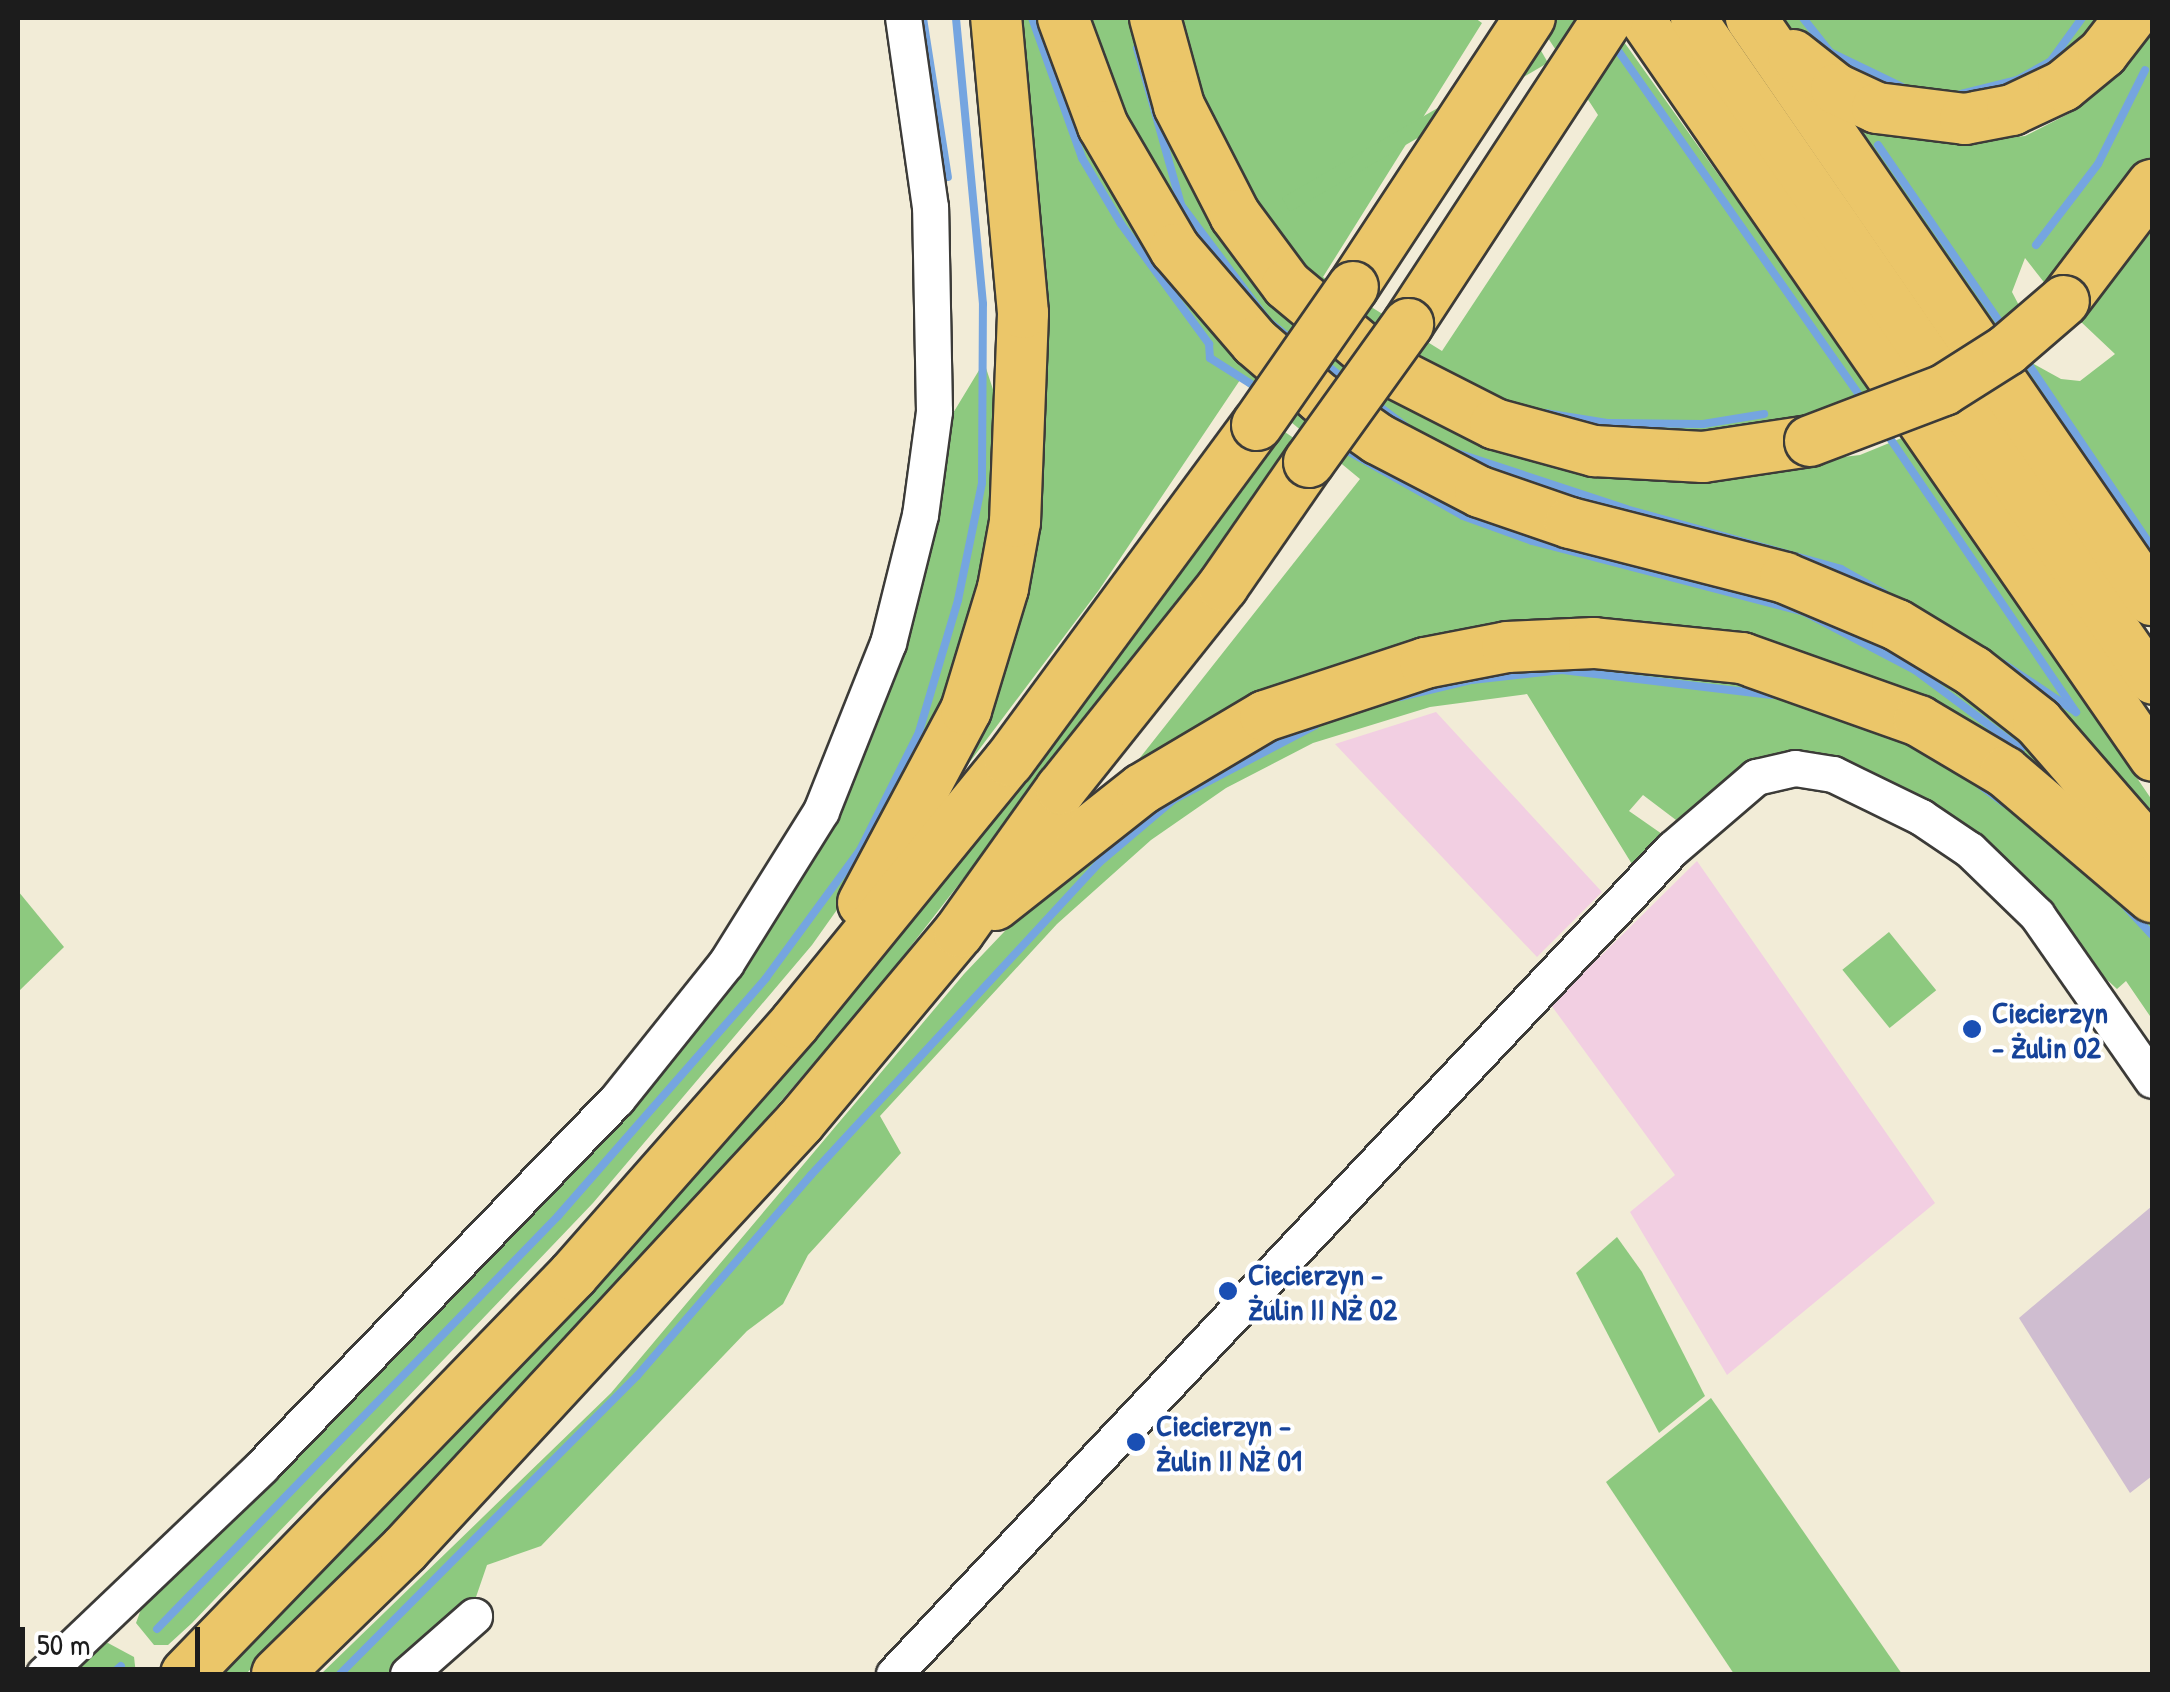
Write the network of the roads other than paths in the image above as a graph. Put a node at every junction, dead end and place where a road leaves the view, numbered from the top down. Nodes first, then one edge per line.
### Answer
1 (903, 18) edge
2 (996, 18) edge
3 (1063, 18) edge
4 (1155, 18) edge
5 (1608, 18) edge
6 (1641, 18) edge
7 (1694, 18) edge
8 (1753, 18) edge
9 (2130, 18) edge
10 (1527, 21) edge
11 (2152, 186) edge
12 (2152, 600) edge
13 (2152, 681) edge
14 (2152, 758) edge
15 (2152, 853) edge
16 (2152, 897) edge
17 (959, 932) junction
18 (795, 1023) junction
19 (2152, 1080) edge
20 (474, 1616) dead end
21 (44, 1674) edge
22 (186, 1674) edge
23 (277, 1674) edge
24 (408, 1674) edge
25 (894, 1674) edge

1 - 21 street
2 - 18 highway
3 - 15 highway
4 - 11 highway, bridge
5 - 17 highway, bridge
6 - 14 main road
7 - 13 main road
8 - 9 highway
8 - 12 highway
10 - 18 highway, bridge
16 - 17 highway
17 - 23 highway
18 - 22 highway
19 - 25 street
20 - 24 street

